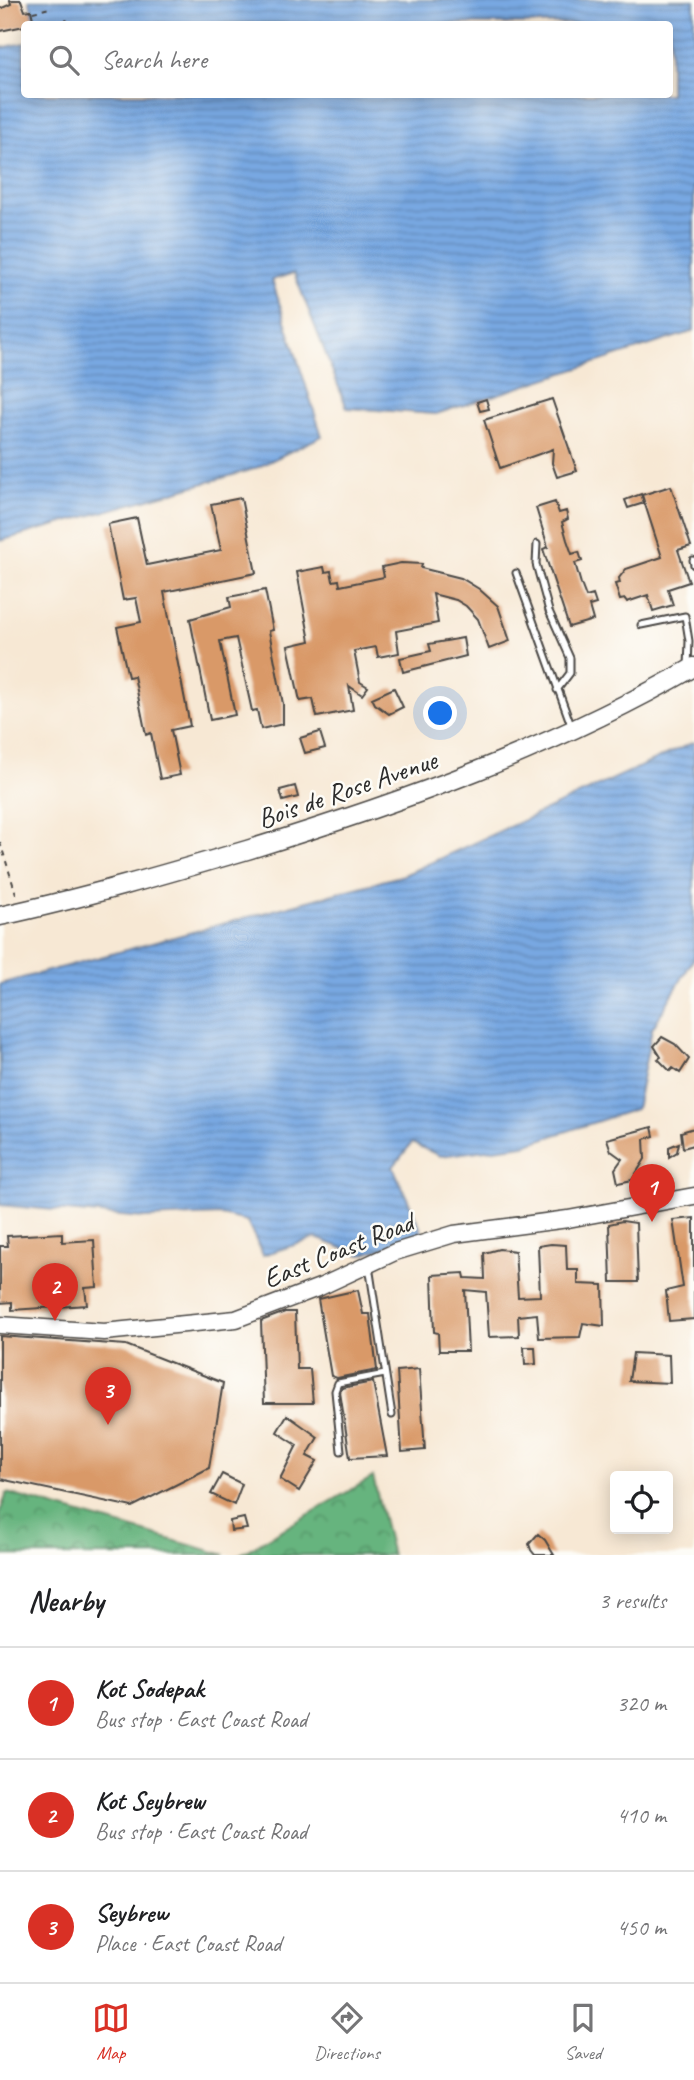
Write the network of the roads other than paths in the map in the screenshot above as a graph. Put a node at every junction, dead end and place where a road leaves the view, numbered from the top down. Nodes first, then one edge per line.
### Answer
1 (537, 544) dead end
2 (516, 573) dead end
3 (694, 612) edge
4 (685, 616) junction
5 (641, 625) dead end
6 (691, 669) edge
7 (557, 690) junction
8 (573, 731) junction
9 (0, 916) edge
10 (694, 1196) edge
11 (368, 1265) junction
12 (0, 1325) edge
13 (385, 1374) junction
14 (392, 1415) dead end
15 (341, 1451) dead end

1 - 7 lane
2 - 7 lane
3 - 4 lane
4 - 5 lane
4 - 6 lane
6 - 8 main road, Bois de Rose Avenue
7 - 8 lane
8 - 9 main road, Bois de Rose Avenue
10 - 11 main road, East Coast Road
11 - 12 main road, East Coast Road
11 - 13 lane
13 - 14 lane
13 - 15 lane

